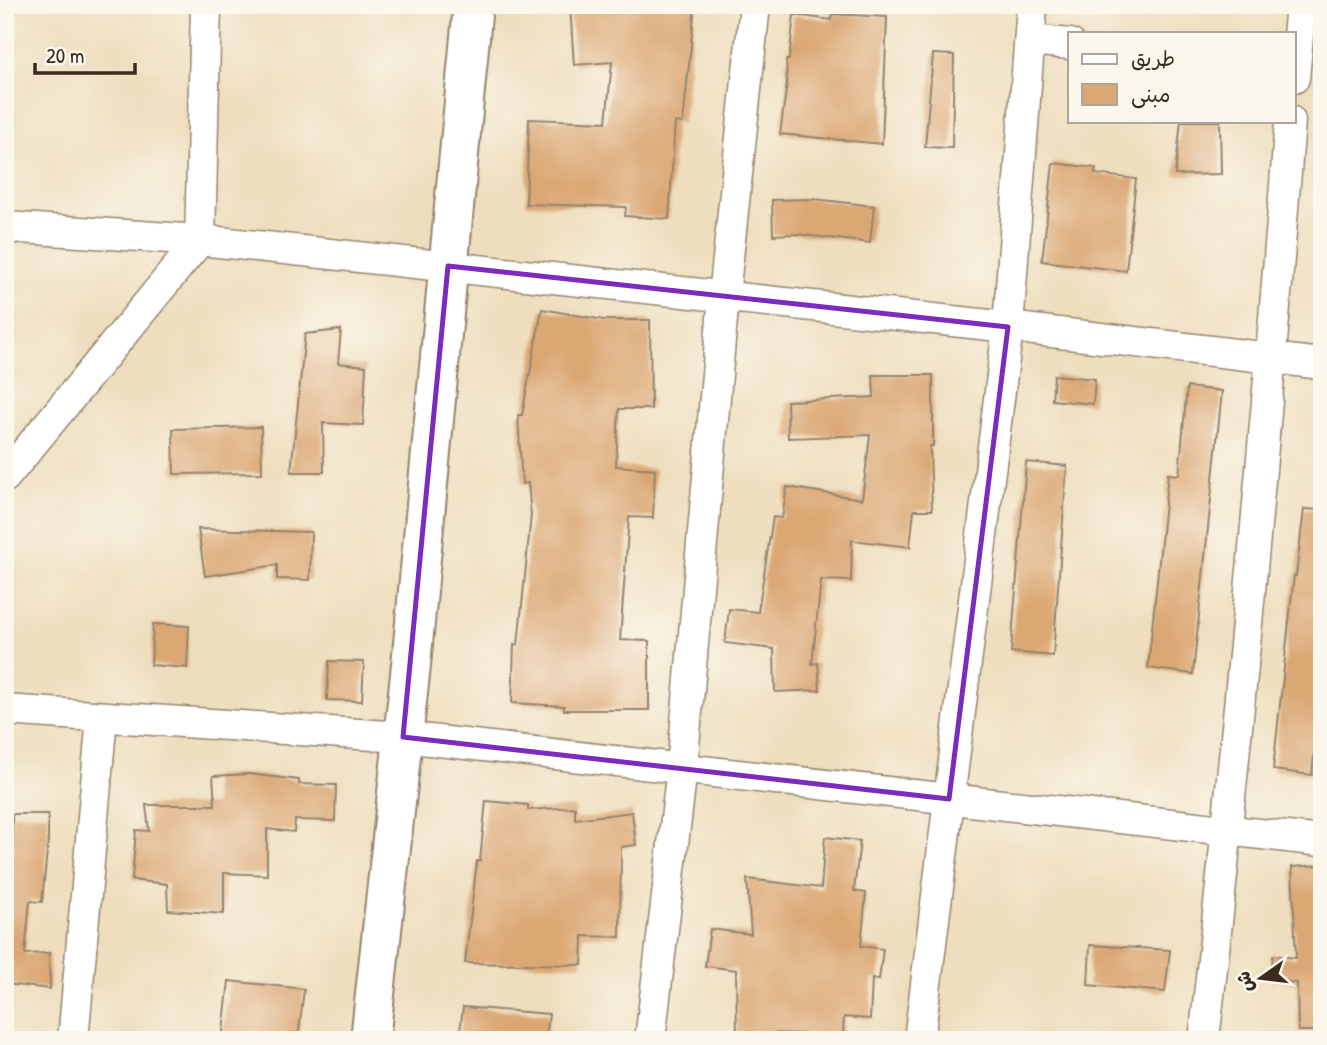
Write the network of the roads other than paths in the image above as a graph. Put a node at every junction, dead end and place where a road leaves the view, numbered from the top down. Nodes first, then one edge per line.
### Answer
1 (206, 5) edge
2 (473, 5) edge
3 (755, 5) edge
4 (1032, 5) edge
5 (1301, 5) edge
6 (1030, 40) junction
7 (1068, 44) edge
8 (1301, 66) edge
9 (1290, 122) edge
10 (5, 228) edge
11 (201, 240) junction
12 (448, 265) junction
13 (724, 296) junction
14 (1008, 327) junction
15 (1271, 359) junction
16 (1322, 364) edge
17 (5, 477) edge
18 (5, 710) edge
19 (102, 717) junction
20 (403, 737) junction
21 (682, 768) junction
22 (949, 799) junction
23 (1228, 830) junction
24 (1322, 841) edge
25 (73, 1040) edge
26 (370, 1040) edge
27 (650, 1040) edge
28 (919, 1040) edge
29 (1204, 1040) edge

1 - 11 street
2 - 12 street
3 - 13 street
4 - 6 street
5 - 8 street
6 - 7 street
6 - 14 street
9 - 15 street
10 - 11 street
11 - 12 street
11 - 17 street
12 - 13 street
12 - 20 street
13 - 14 street
13 - 21 street
14 - 15 street
14 - 22 street
15 - 16 street
15 - 23 street
18 - 19 street
19 - 20 street
19 - 25 street
20 - 21 street
20 - 26 street
21 - 22 street
21 - 27 street
22 - 23 street
22 - 28 street
23 - 24 street
23 - 29 street

